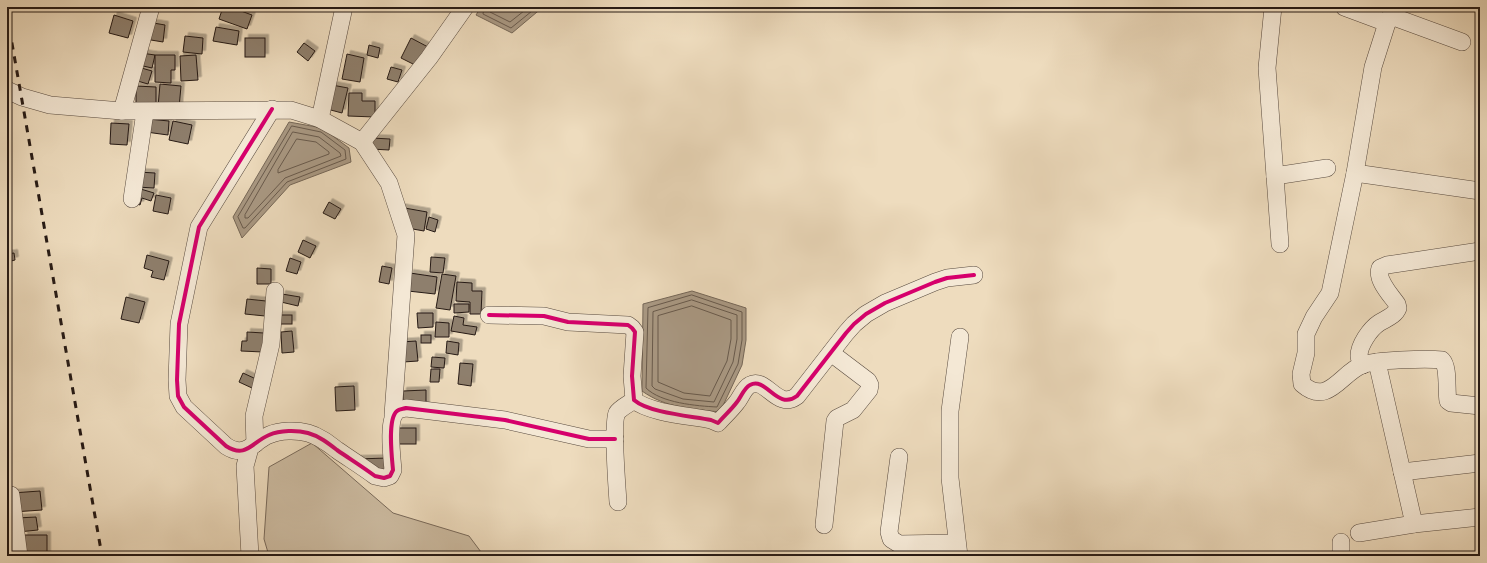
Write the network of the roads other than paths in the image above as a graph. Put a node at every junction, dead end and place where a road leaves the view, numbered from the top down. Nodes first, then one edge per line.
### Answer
1 (151, 7) edge
2 (344, 7) edge
3 (465, 7) edge
4 (1273, 7) edge
5 (1344, 7) edge
6 (1391, 15) edge
7 (1462, 42) dead end
8 (7, 90) edge
9 (272, 109) junction
10 (122, 111) junction
11 (146, 112) junction
12 (320, 119) junction
13 (362, 142) junction
14 (1327, 168) dead end
15 (1355, 173) junction
16 (1275, 176) junction
17 (1480, 191) edge
18 (132, 199) dead end
19 (1280, 244) dead end
20 (1480, 251) edge
21 (974, 275) dead end
22 (275, 291) dead end
23 (489, 315) dead end
24 (960, 337) dead end
25 (830, 353) junction
26 (1370, 364) junction
27 (634, 400) junction
28 (1480, 406) edge
29 (393, 415) junction
30 (615, 439) junction
31 (252, 446) junction
32 (899, 457) dead end
33 (1480, 463) edge
34 (1402, 472) junction
35 (11, 495) dead end
36 (618, 502) dead end
37 (1480, 517) edge
38 (1414, 524) junction
39 (824, 525) dead end
40 (1359, 533) dead end
41 (15, 549) edge
42 (957, 550) edge
43 (250, 556) edge

1 - 10 street
2 - 12 street
3 - 13 street
4 - 16 street
5 - 6 street
6 - 7 street
6 - 15 street
8 - 10 street
9 - 11 street
9 - 12 street
9 - 31 street
10 - 11 street
11 - 18 street
12 - 13 street
13 - 29 street
14 - 16 street
15 - 17 street
15 - 26 street
16 - 19 street
20 - 26 street
21 - 25 street
22 - 31 street
23 - 27 street
24 - 42 street
25 - 27 street
25 - 39 street
26 - 28 street
26 - 34 street
27 - 30 street
29 - 30 street
29 - 31 street
30 - 36 street
31 - 43 street
32 - 42 street
33 - 34 street
34 - 38 street
35 - 41 street
37 - 38 street
38 - 40 street

